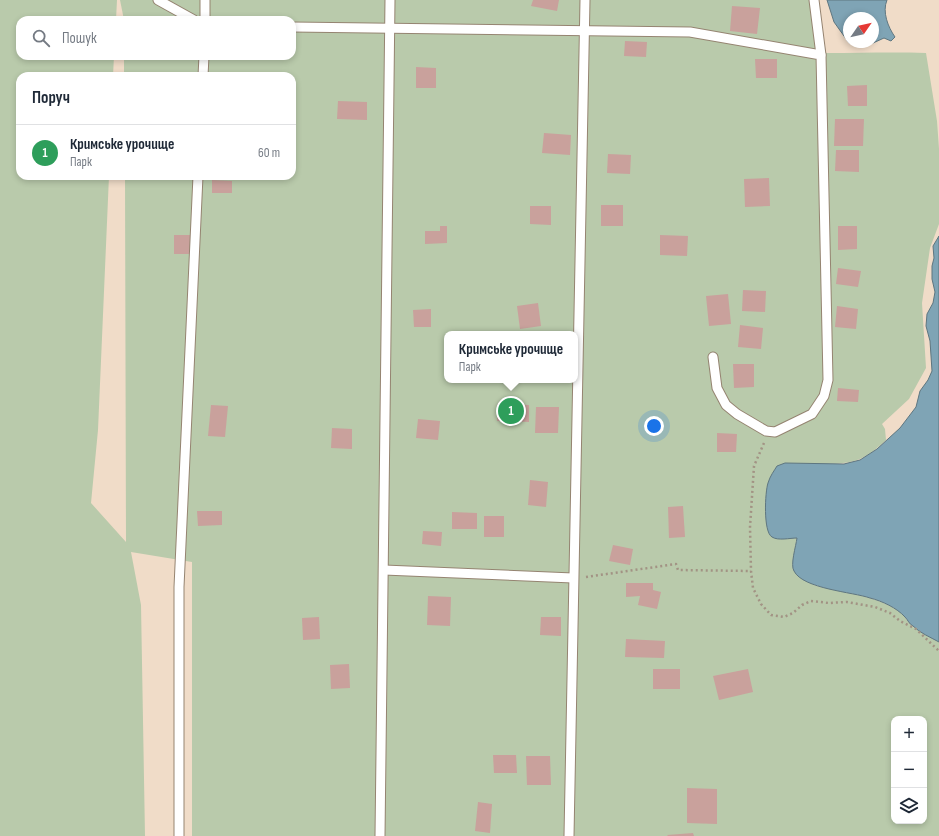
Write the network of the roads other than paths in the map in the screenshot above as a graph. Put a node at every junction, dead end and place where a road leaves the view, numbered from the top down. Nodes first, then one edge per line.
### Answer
1 (158, 0) edge
2 (205, 0) edge
3 (390, 0) edge
4 (585, 0) edge
5 (814, 0) edge
6 (187, 16) edge
7 (205, 16) edge
8 (296, 27) edge
9 (390, 27) junction
10 (585, 30) junction
11 (821, 55) junction
12 (204, 60) edge
13 (203, 72) edge
14 (198, 180) edge
15 (578, 350) edge
16 (713, 358) dead end
17 (577, 383) edge
18 (384, 570) junction
19 (573, 578) junction
20 (179, 836) edge
21 (380, 836) edge
22 (569, 836) edge

1 - 6 lane
2 - 7 lane
3 - 9 lane
4 - 10 lane
5 - 11 lane
8 - 9 lane
9 - 10 lane
9 - 18 lane
10 - 11 lane
10 - 15 lane
11 - 16 lane
12 - 13 lane
14 - 20 lane
17 - 19 lane
18 - 19 lane
18 - 21 lane
19 - 22 lane

